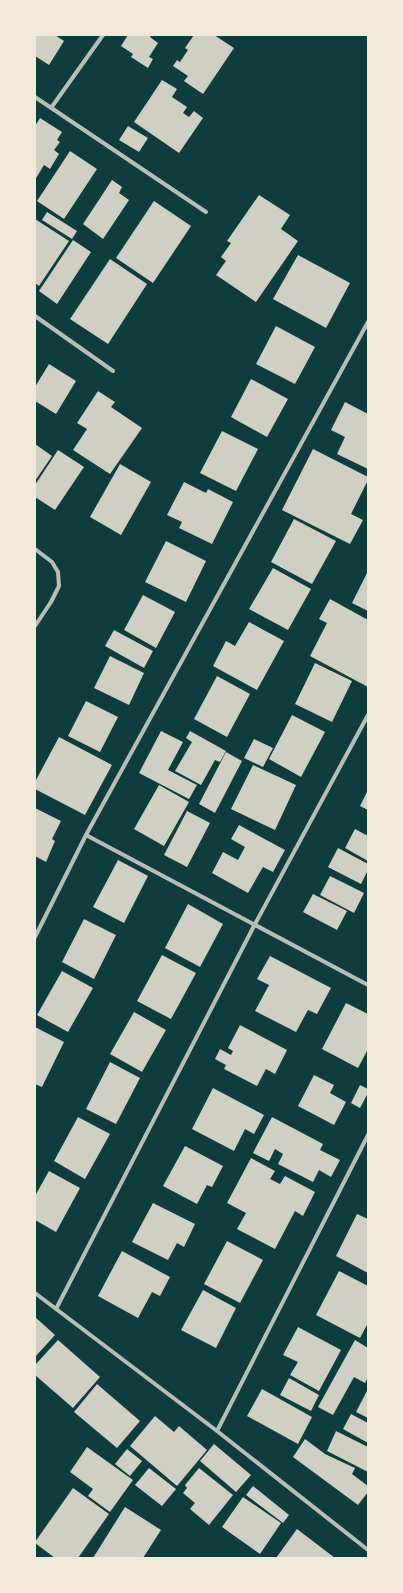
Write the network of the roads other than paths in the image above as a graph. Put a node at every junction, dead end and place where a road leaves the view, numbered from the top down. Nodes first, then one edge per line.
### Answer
1 (103, 35) edge
2 (35, 97) edge
3 (51, 108) junction
4 (206, 212) dead end
5 (35, 316) edge
6 (368, 322) edge
7 (112, 371) dead end
8 (35, 549) edge
9 (35, 626) edge
10 (368, 715) edge
11 (86, 836) junction
12 (254, 924) junction
13 (35, 937) edge
14 (368, 985) edge
15 (368, 1134) edge
16 (35, 1293) edge
17 (56, 1309) junction
18 (217, 1431) junction
19 (368, 1542) edge
20 (366, 1549) edge

1 - 3 street
2 - 3 street
3 - 4 street
5 - 7 street
6 - 11 street
8 - 9 street
10 - 12 street
11 - 12 street
11 - 13 street
12 - 14 street
12 - 17 street
15 - 18 street
16 - 17 street
17 - 18 street
18 - 20 street
19 - 20 street

